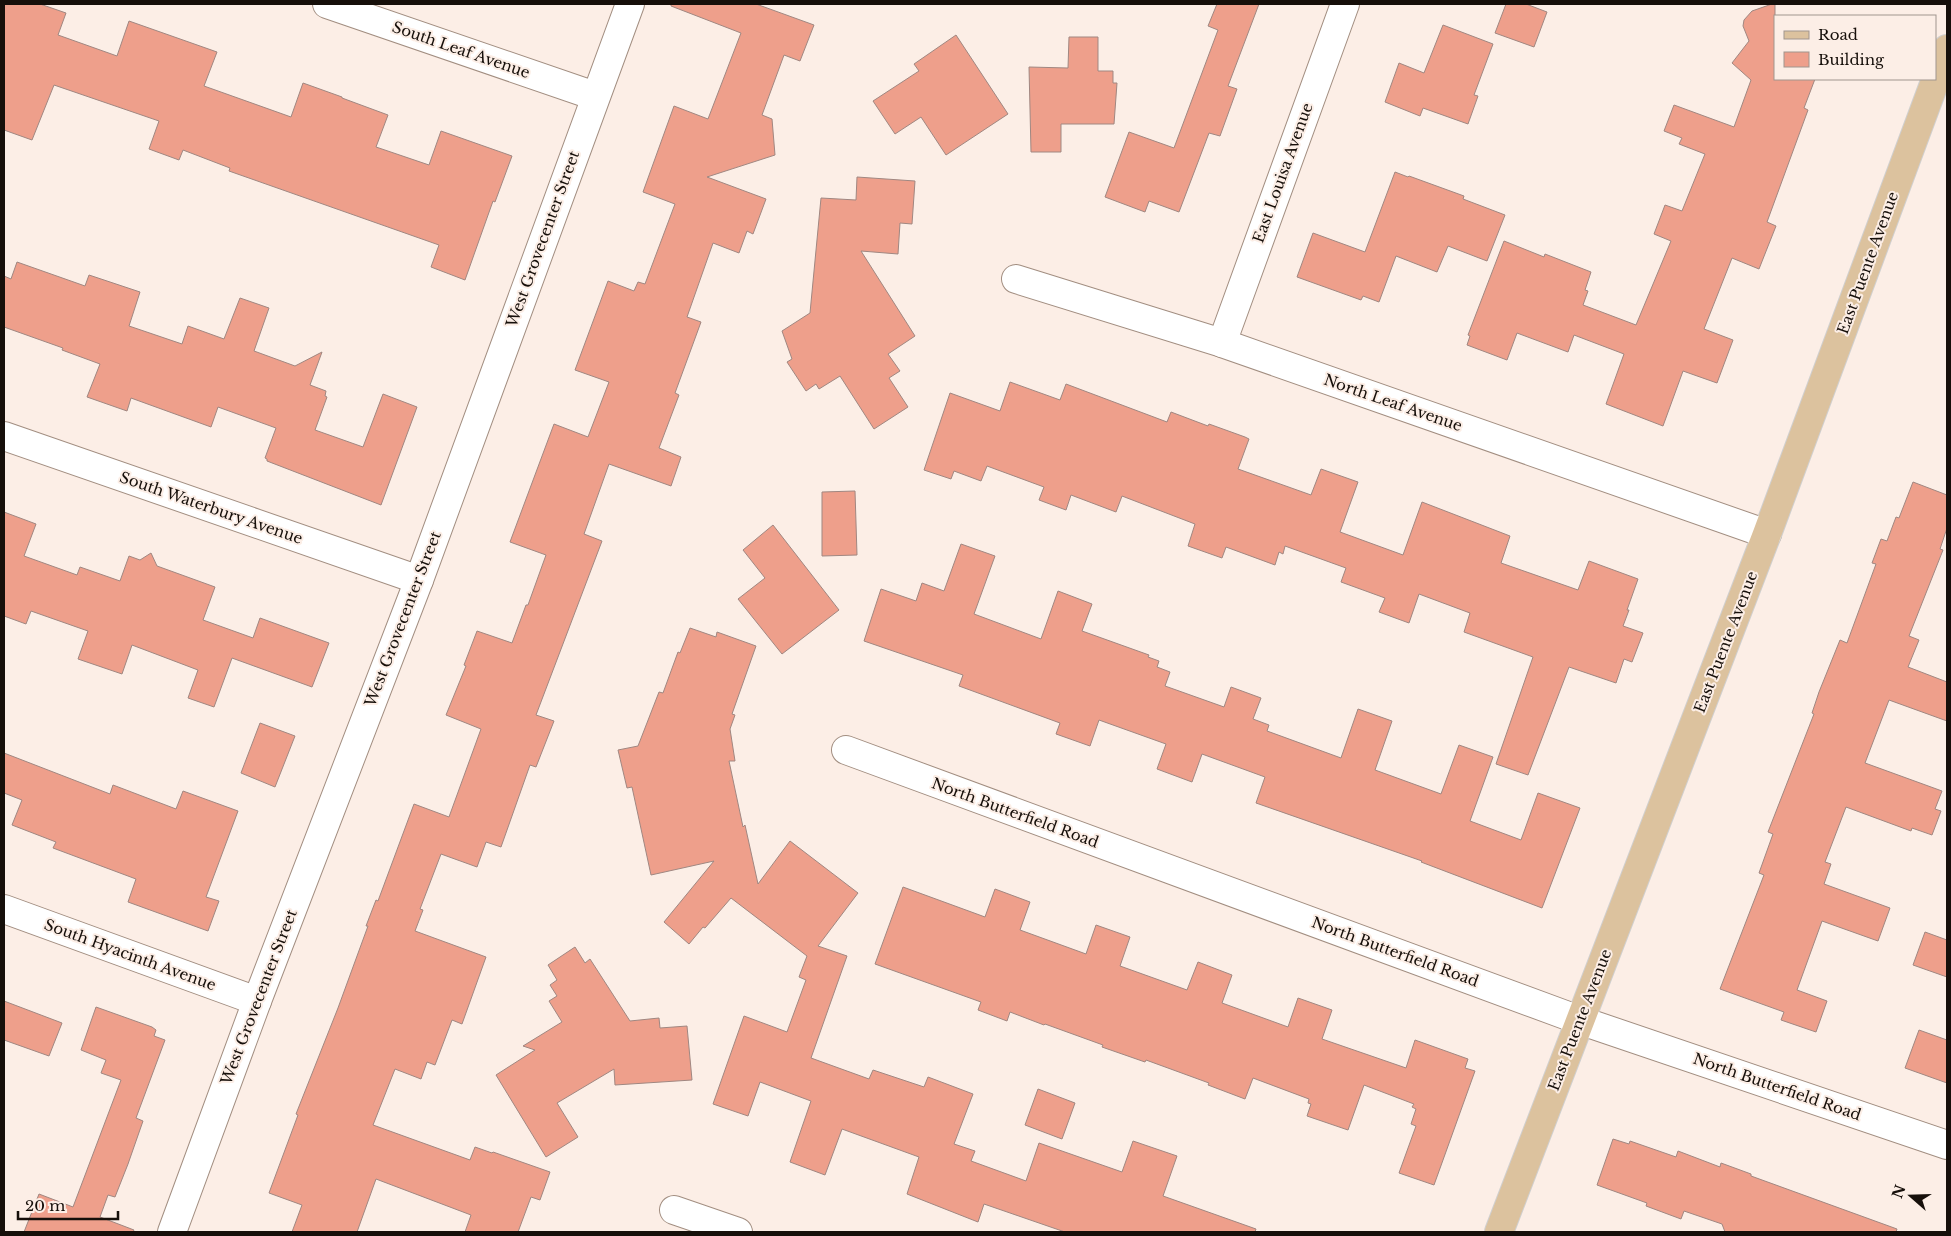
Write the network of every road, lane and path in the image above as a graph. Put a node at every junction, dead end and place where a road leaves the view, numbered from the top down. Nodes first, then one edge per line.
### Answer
1 (327, 4) edge
2 (630, 4) edge
3 (1345, 4) edge
4 (1947, 49) edge
5 (1936, 79) edge
6 (1936, 80) edge
7 (595, 96) junction
8 (1016, 279) dead end
9 (1222, 343) junction
10 (4, 436) edge
11 (1768, 534) junction
12 (418, 580) junction
13 (846, 750) dead end
14 (4, 909) edge
15 (257, 1001) junction
16 (1579, 1020) junction
17 (1947, 1145) edge
18 (674, 1210) dead end
19 (172, 1232) edge
20 (738, 1232) edge
21 (1499, 1232) edge

1 - 7 street, South Leaf Avenue
2 - 7 street, West Grovecenter Street
3 - 9 street, East Louisa Avenue
4 - 5 main road, East Puente Avenue
6 - 11 main road, East Puente Avenue
7 - 12 street, West Grovecenter Street
8 - 9 street, North Leaf Avenue
9 - 11 street, North Leaf Avenue
10 - 12 street, South Waterbury Avenue
11 - 16 main road, East Puente Avenue
12 - 15 street, West Grovecenter Street
13 - 16 street, North Butterfield Road
14 - 15 street, South Hyacinth Avenue
15 - 19 street, West Grovecenter Street
16 - 17 street, North Butterfield Road
16 - 21 main road, East Puente Avenue
18 - 20 street

